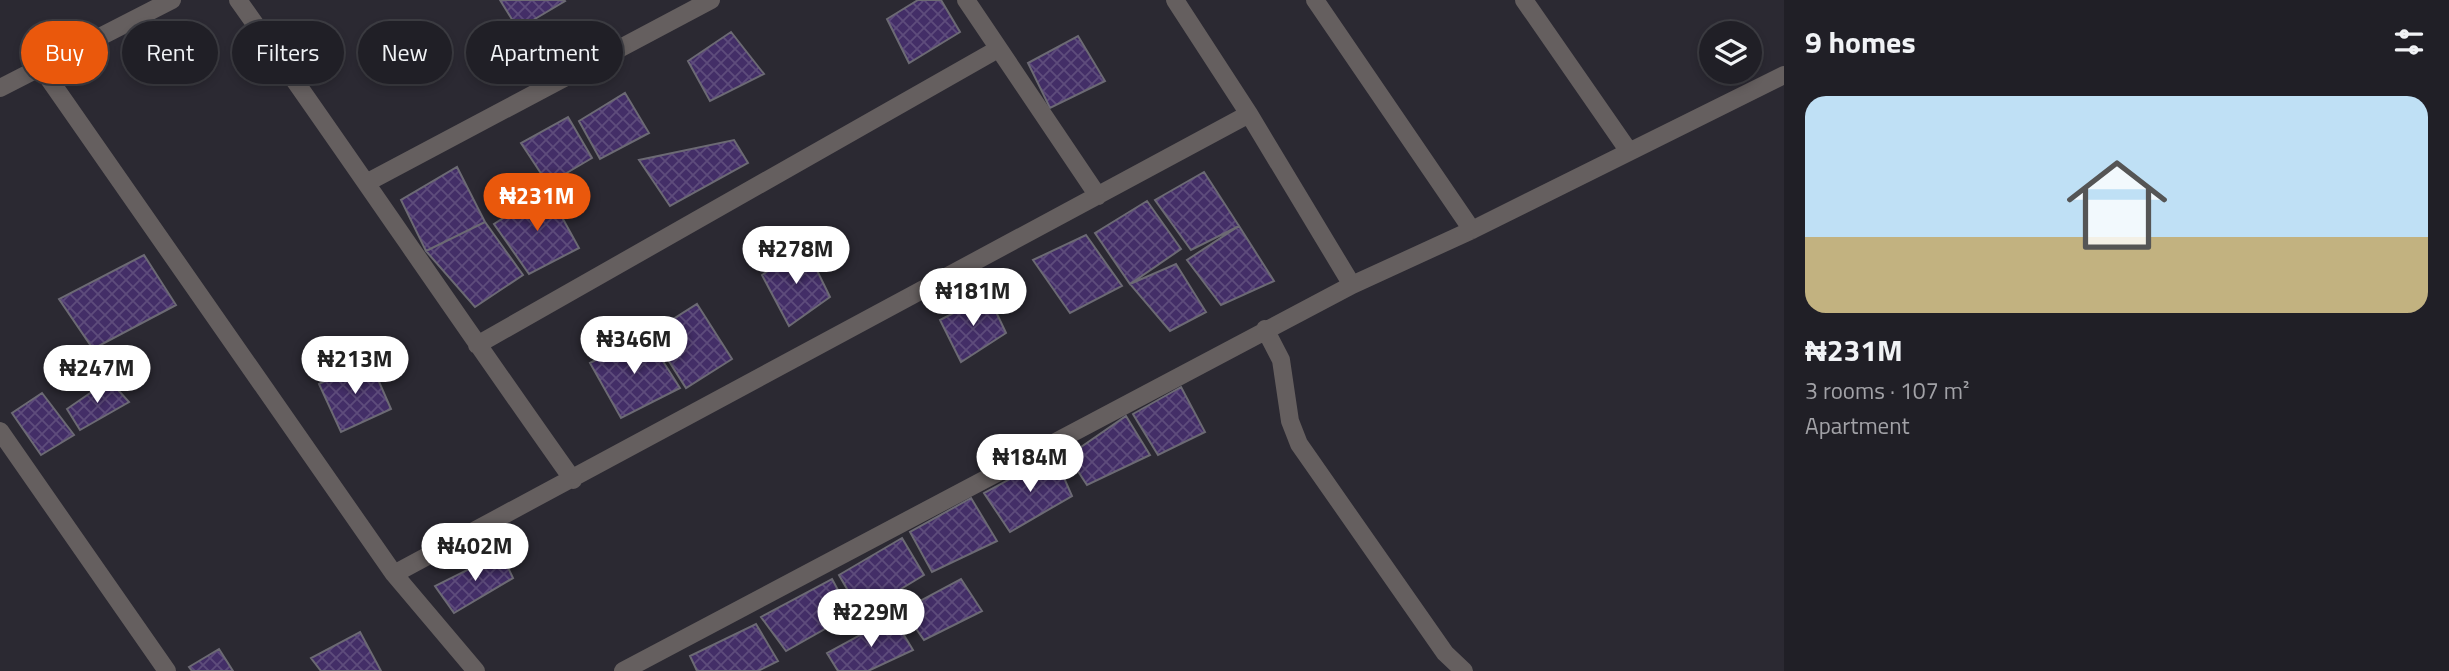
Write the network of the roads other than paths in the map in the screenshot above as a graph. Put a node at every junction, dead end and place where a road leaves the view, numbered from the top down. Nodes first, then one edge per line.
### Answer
1 (172, 0) edge
2 (238, 0) edge
3 (711, 0) edge
4 (966, 0) edge
5 (1175, 0) edge
6 (1314, 0) edge
7 (1524, 0) edge
8 (108, 32) edge
9 (998, 49) junction
10 (1784, 75) edge
11 (21, 76) edge
12 (53, 84) edge
13 (0, 88) edge
14 (1249, 114) junction
15 (1628, 150) junction
16 (368, 182) junction
17 (1098, 195) junction
18 (1472, 230) junction
19 (1352, 285) junction
20 (1265, 329) junction
21 (477, 345) junction
22 (0, 431) edge
23 (573, 480) junction
24 (394, 574) junction
25 (167, 671) edge
26 (476, 671) edge
27 (623, 671) edge
28 (1464, 671) edge

1 - 8 street
2 - 16 street
3 - 16 street
4 - 9 street
5 - 14 street
6 - 18 street
7 - 15 street
9 - 17 street
9 - 21 street
10 - 15 street
11 - 13 street
12 - 24 street
14 - 17 street
14 - 19 street
15 - 18 street
16 - 21 street
17 - 23 street
18 - 19 street
19 - 20 street
20 - 27 street
20 - 28 street
21 - 23 street
22 - 25 street
23 - 24 street
24 - 26 street

